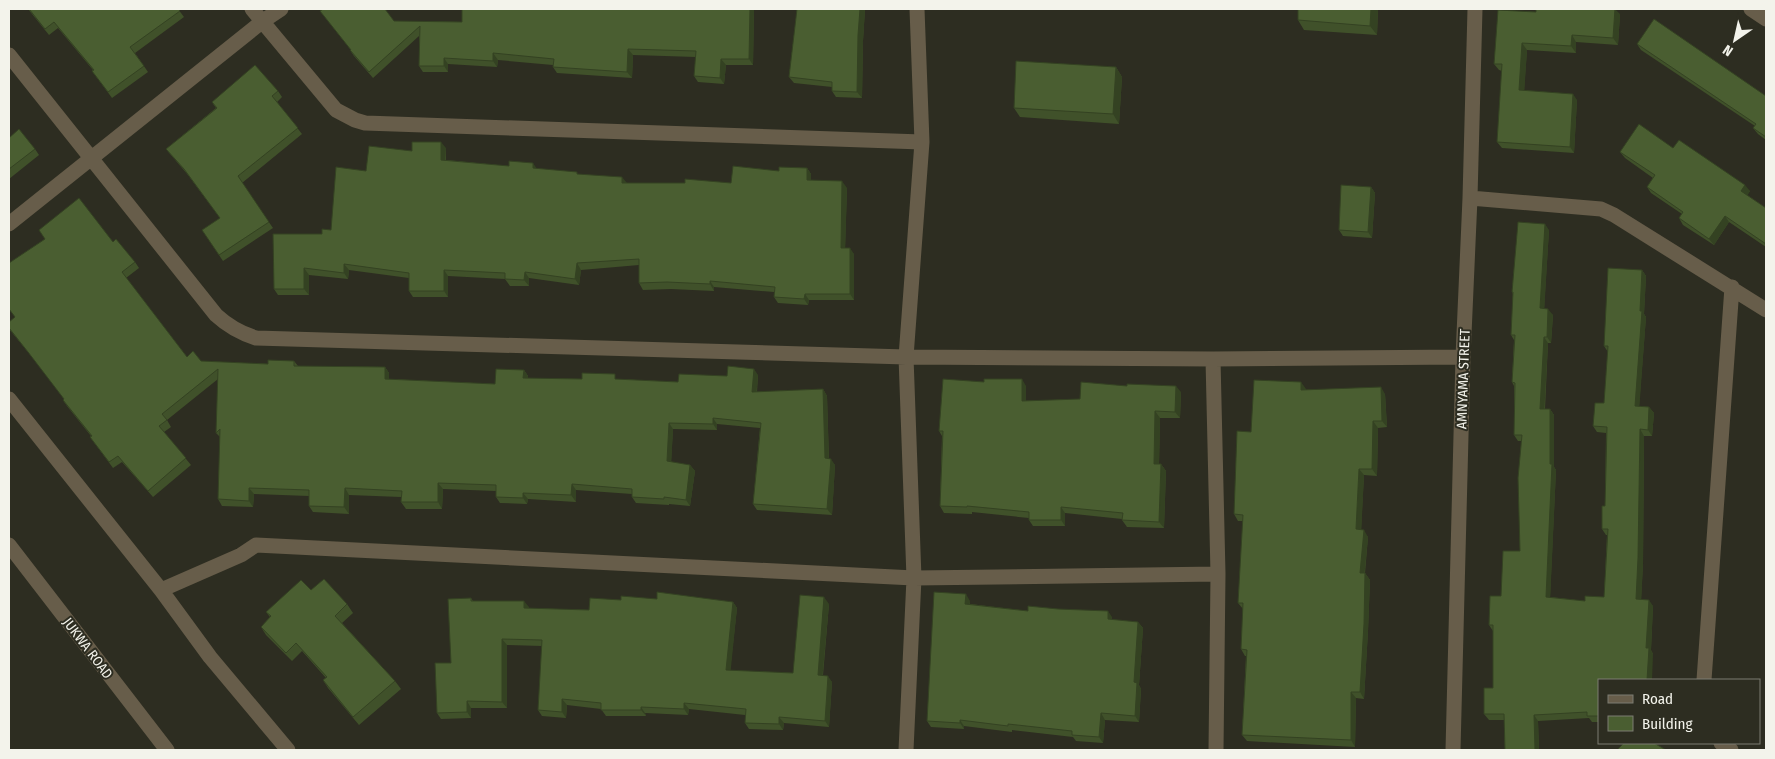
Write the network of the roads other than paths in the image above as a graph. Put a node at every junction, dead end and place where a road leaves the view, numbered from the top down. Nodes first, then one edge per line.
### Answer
1 (252, 9) edge
2 (281, 9) edge
3 (917, 9) edge
4 (1475, 9) edge
5 (1751, 9) edge
6 (1766, 19) edge
7 (262, 21) junction
8 (9, 55) edge
9 (922, 142) junction
10 (91, 158) junction
11 (1470, 198) junction
12 (9, 224) edge
13 (1732, 287) junction
14 (1766, 310) edge
15 (906, 357) junction
16 (1463, 357) junction
17 (1212, 358) junction
18 (9, 398) edge
19 (9, 545) edge
20 (1218, 574) junction
21 (914, 578) junction
22 (161, 590) junction
23 (1704, 679) edge
24 (167, 750) edge
25 (288, 750) edge
26 (906, 750) edge
27 (1216, 750) edge
28 (1452, 750) edge

1 - 7 street
2 - 7 street
3 - 9 street
4 - 11 street, AMNYAMA STREET
5 - 6 street
7 - 9 street
7 - 10 street
8 - 10 street
9 - 15 street
10 - 12 street
10 - 15 street
11 - 13 street
11 - 16 street, AMNYAMA STREET
13 - 14 street
13 - 23 street
15 - 17 street
15 - 21 street
16 - 17 street
16 - 28 street, AMNYAMA STREET
17 - 20 street
18 - 22 street
19 - 24 street, JUKWA ROAD
20 - 21 street
20 - 27 street
21 - 22 street
21 - 26 street
22 - 25 street

